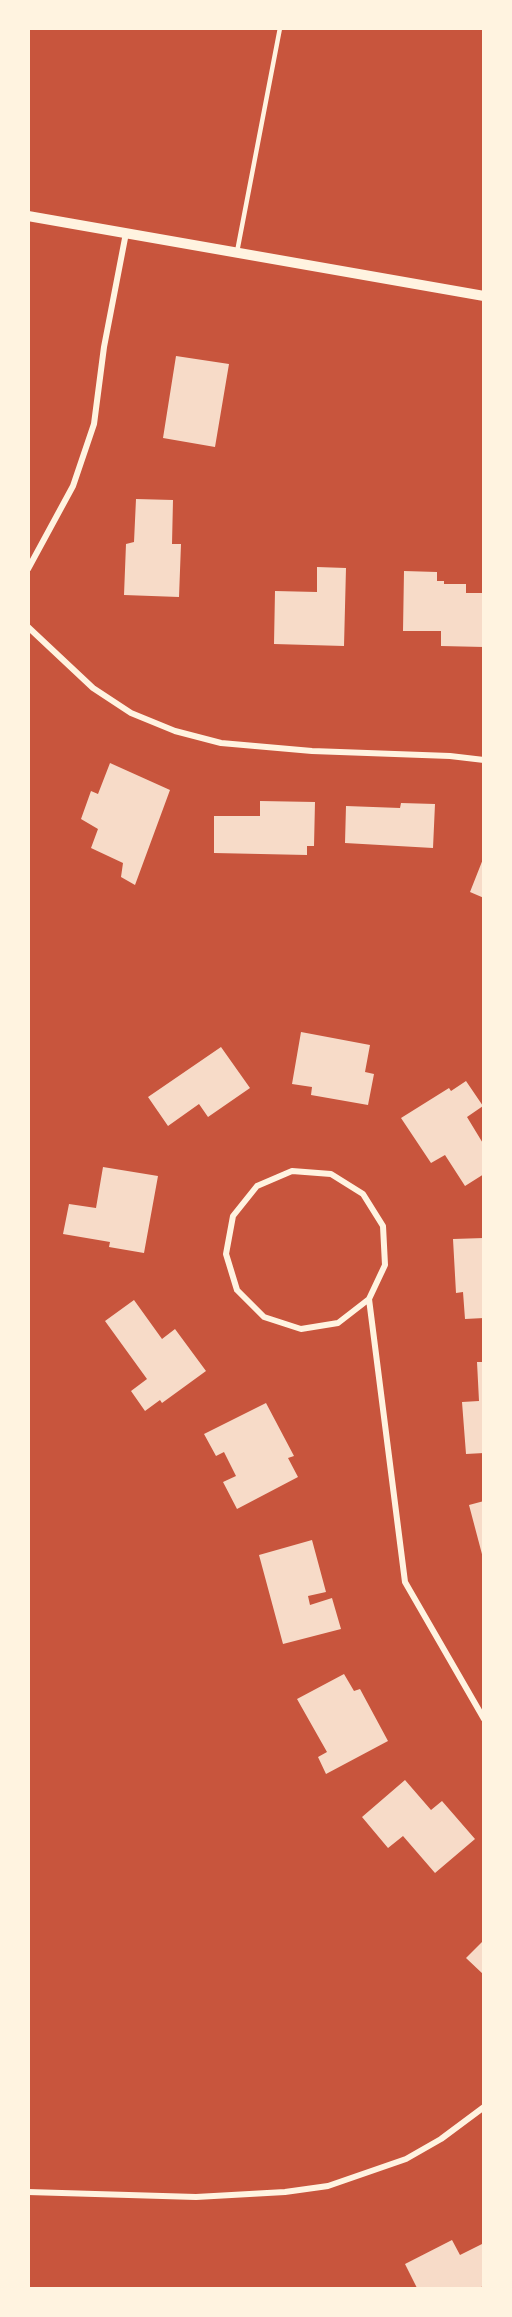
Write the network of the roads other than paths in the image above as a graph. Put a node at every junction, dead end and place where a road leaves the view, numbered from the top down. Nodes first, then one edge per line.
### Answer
1 (280, 28) edge
2 (28, 216) edge
3 (126, 233) junction
4 (237, 252) junction
5 (483, 296) edge
6 (28, 569) edge
7 (28, 627) edge
8 (483, 760) edge
9 (369, 1299) junction
10 (483, 1719) edge
11 (483, 2107) edge
12 (28, 2192) edge

1 - 4 lane
2 - 3 street
3 - 4 street
3 - 6 street
4 - 5 street
7 - 8 street
9 - 9 street
9 - 10 street
11 - 12 street

